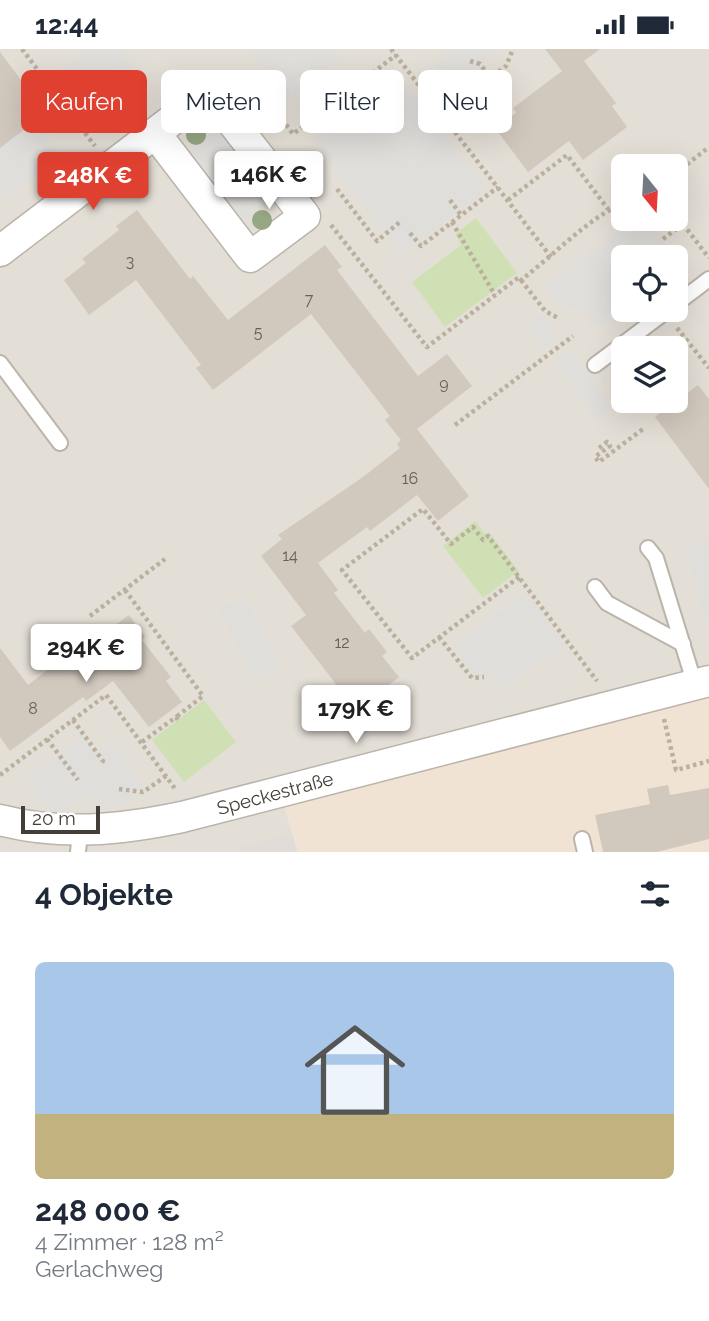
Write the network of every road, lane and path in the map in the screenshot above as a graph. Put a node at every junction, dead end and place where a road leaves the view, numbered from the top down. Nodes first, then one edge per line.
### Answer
1 (22, 49) edge
2 (391, 49) edge
3 (513, 49) edge
4 (396, 55) junction
5 (470, 61) dead end
6 (485, 70) edge
7 (501, 70) edge
8 (418, 83) edge
9 (286, 124) edge
10 (155, 133) junction
11 (457, 133) edge
12 (709, 147) edge
13 (688, 164) edge
14 (111, 167) junction
15 (498, 187) junction
16 (337, 190) dead end
17 (508, 199) junction
18 (450, 200) dead end
19 (609, 209) joint
20 (461, 215) junction
21 (326, 219) dead end
22 (401, 221) dead end
23 (452, 222) junction
24 (674, 231) edge
25 (688, 231) edge
26 (410, 233) dead end
27 (663, 239) dead end
28 (0, 251) edge
29 (551, 257) junction
30 (709, 258) edge
31 (709, 279) edge
32 (521, 280) junction
33 (495, 295) junction
34 (688, 295) edge
35 (560, 319) dead end
36 (653, 322) edge
37 (679, 322) edge
38 (573, 336) dead end
39 (0, 363) edge
40 (596, 365) dead end
41 (709, 368) edge
42 (455, 425) dead end
43 (643, 429) dead end
44 (60, 443) dead end
45 (599, 448) dead end
46 (648, 548) dead end
47 (165, 559) dead end
48 (519, 576) junction
49 (595, 587) dead end
50 (125, 590) junction
51 (548, 615) junction
52 (90, 616) dead end
53 (542, 620) dead end
54 (439, 637) junction
55 (683, 644) junction
56 (484, 677) dead end
57 (598, 682) dead end
58 (702, 683) edge
59 (658, 694) junction
60 (73, 720) junction
61 (47, 739) junction
62 (142, 742) junction
63 (709, 761) edge
64 (100, 764) dead end
65 (0, 774) edge
66 (166, 776) junction
67 (78, 780) dead end
68 (119, 789) dead end
69 (194, 814) junction
70 (0, 820) edge
71 (79, 842) edge

1 - 14 path
2 - 4 path
3 - 7 path
4 - 8 path
4 - 9 path
5 - 6 path
10 - 10 street
10 - 14 street
11 - 15 path
12 - 13 path
14 - 28 street
15 - 17 path
15 - 20 path
16 - 22 path
17 - 19 path
17 - 29 path
18 - 20 path
19 - 29 path
20 - 23 path
21 - 33 path
23 - 26 path
23 - 33 path
24 - 27 path
25 - 30 path
29 - 32 path
31 - 34 lane
32 - 33 path
32 - 35 path
36 - 40 lane
37 - 41 path
38 - 42 path
39 - 44 lane
43 - 45 path
46 - 55 lane
47 - 50 path
48 - 51 path
48 - 54 path
48 - 54 path
49 - 55 lane
50 - 52 path
50 - 62 path
51 - 53 path
51 - 57 path
54 - 56 path
55 - 58 lane
58 - 59 street, Speckestraße
59 - 63 path
59 - 69 street, Speckestraße
60 - 61 path
60 - 62 path
60 - 64 path
61 - 65 path
61 - 67 path
62 - 66 path
66 - 68 path
66 - 69 path
69 - 71 street, Speckestraße
70 - 71 street, Speckestraße

